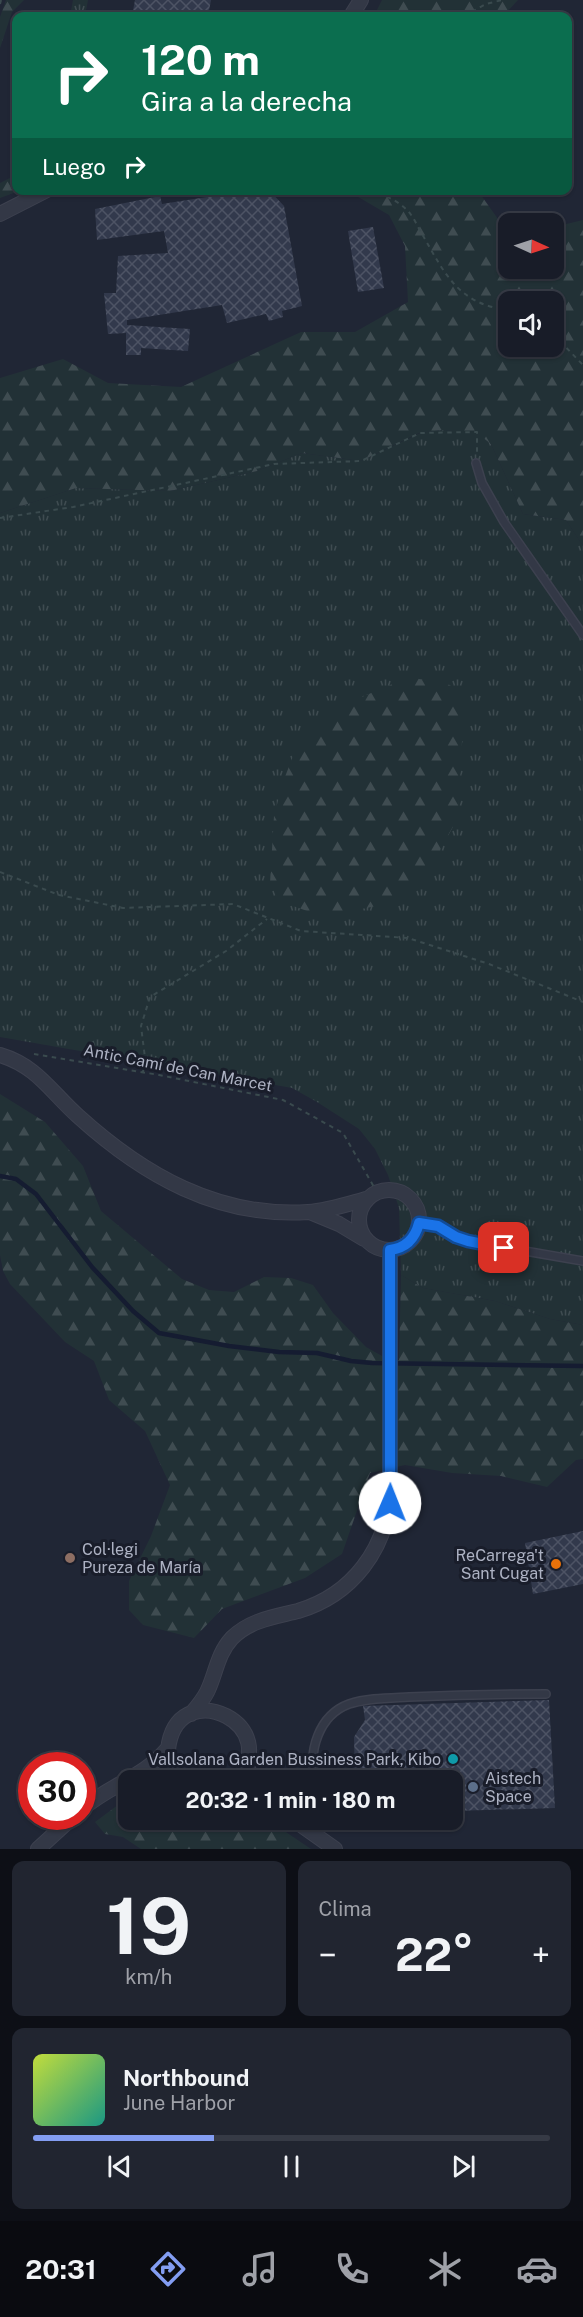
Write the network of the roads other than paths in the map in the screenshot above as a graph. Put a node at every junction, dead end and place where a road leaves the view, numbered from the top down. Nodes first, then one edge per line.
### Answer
1 (38, 195) edge
2 (0, 214) edge
3 (476, 464) road end
4 (583, 635) edge
5 (0, 1055) edge
6 (372, 1196) junction
7 (310, 1212) junction
8 (419, 1223) junction
9 (366, 1240) junction
10 (390, 1250) junction
11 (583, 1261) edge
12 (213, 1676) junction
13 (546, 1694) dead end
14 (191, 1714) junction
15 (227, 1715) junction
16 (168, 1748) junction
17 (246, 1763) junction
18 (146, 1770) edge
19 (174, 1770) edge
20 (241, 1770) edge
21 (248, 1770) edge
22 (314, 1770) edge
23 (118, 1785) edge
24 (96, 1799) edge
25 (59, 1830) edge
26 (308, 1830) edge
27 (38, 1849) edge
28 (335, 1849) edge

1 - 2 street
3 - 4 lane
5 - 7 street
6 - 7 street
6 - 8 street
6 - 9 street
7 - 9 street
8 - 10 street
8 - 11 lane
9 - 10 street
10 - 12 street
12 - 14 street
12 - 15 street
13 - 22 lane
14 - 15 street
14 - 16 street
15 - 17 street
16 - 18 street
16 - 19 street
17 - 20 street
17 - 21 street
23 - 24 street
25 - 27 street
26 - 28 street

